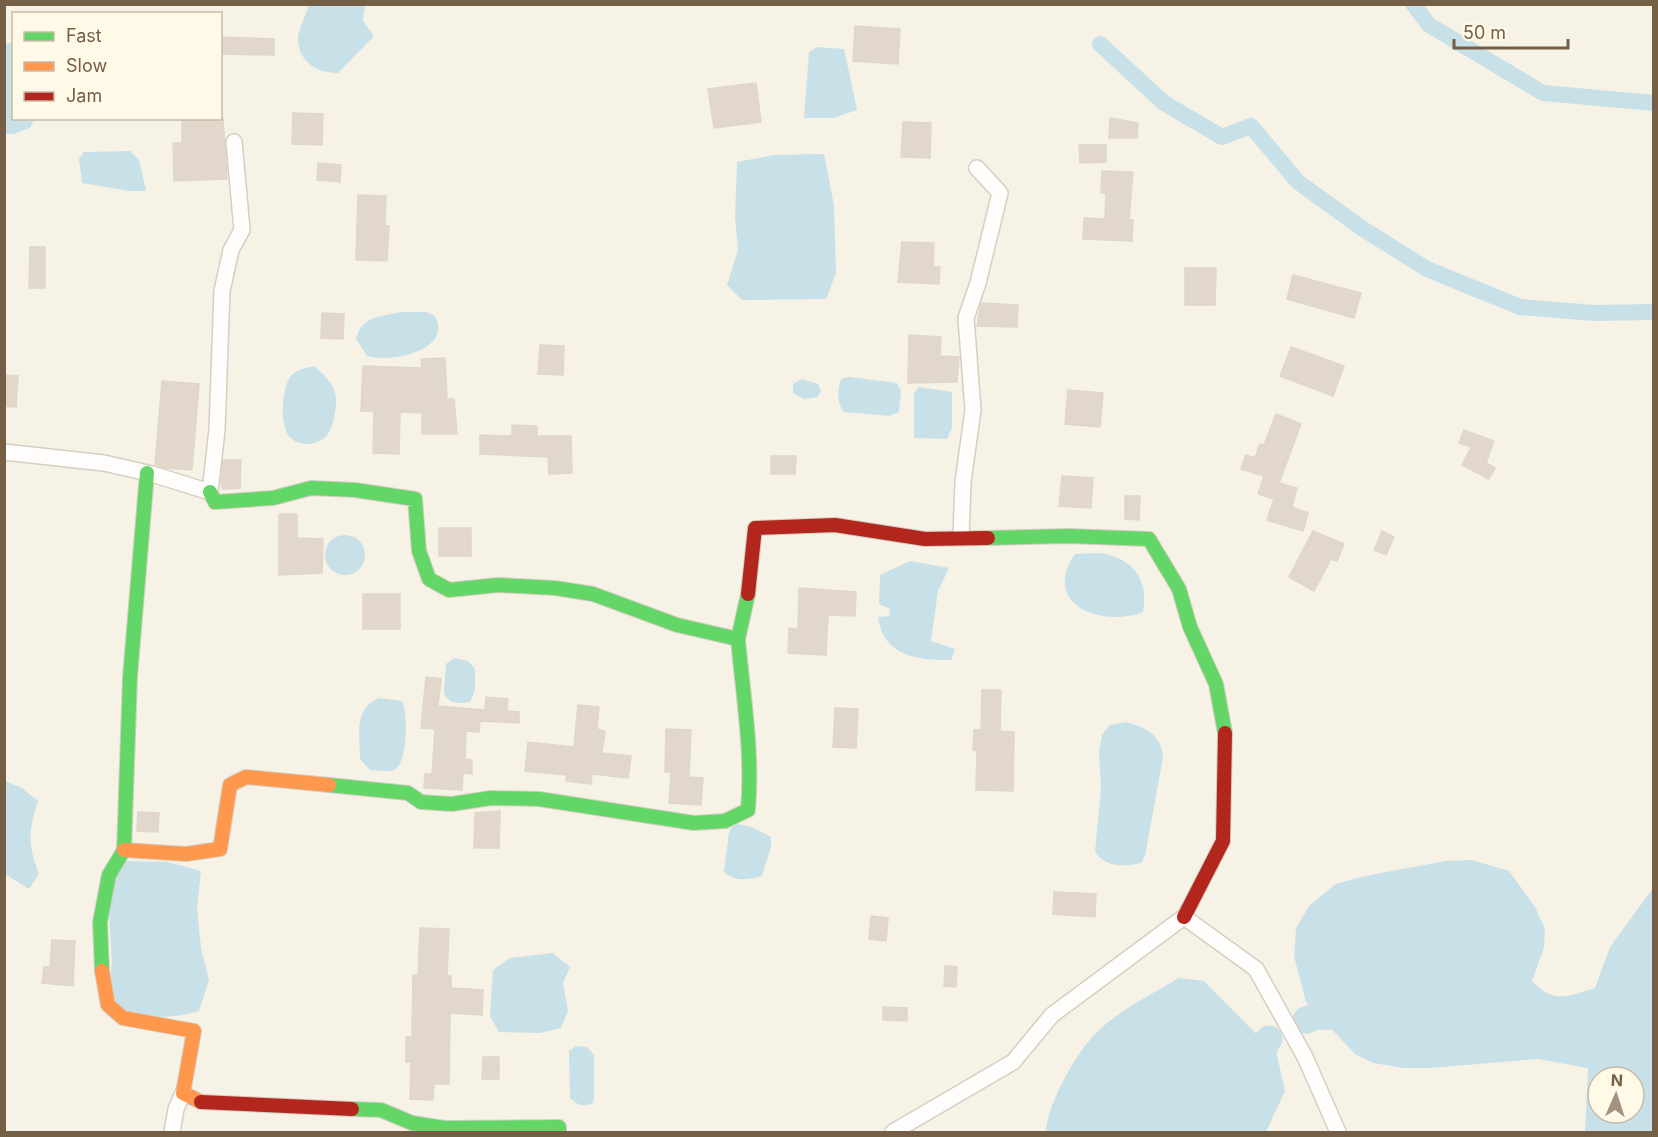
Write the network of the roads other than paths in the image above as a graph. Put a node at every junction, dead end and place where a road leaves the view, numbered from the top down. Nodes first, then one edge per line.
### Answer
1 (234, 142) dead end
2 (977, 168) dead end
3 (4, 452) edge
4 (147, 473) junction
5 (210, 492) junction
6 (961, 537) junction
7 (738, 639) junction
8 (124, 850) junction
9 (1184, 917) junction
10 (183, 1094) junction
11 (172, 1132) edge
12 (559, 1132) edge
13 (893, 1132) edge
14 (1338, 1132) edge

1 - 5 street
2 - 6 street
3 - 4 street
4 - 5 street
4 - 8 street
5 - 7 street
6 - 7 street
6 - 9 street
7 - 8 street
8 - 10 street
9 - 13 street
9 - 14 street
10 - 11 street
10 - 12 street

